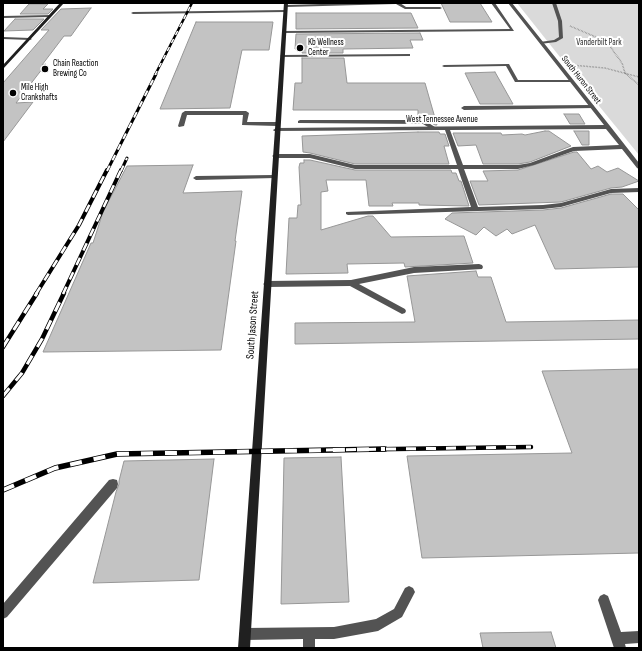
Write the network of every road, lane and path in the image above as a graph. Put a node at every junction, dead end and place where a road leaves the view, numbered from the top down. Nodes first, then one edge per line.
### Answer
1 (62, 3) edge
2 (493, 3) edge
3 (510, 3) edge
4 (554, 3) edge
5 (286, 7) edge
6 (440, 8) dead end
7 (133, 12) dead end
8 (50, 16) junction
9 (3, 17) edge
10 (576, 29) dead end
11 (284, 32) junction
12 (3, 38) edge
13 (30, 38) junction
14 (541, 43) junction
15 (408, 55) dead end
16 (282, 56) junction
17 (559, 65) junction
18 (4, 66) edge
19 (444, 66) dead end
20 (625, 73) junction
21 (639, 77) edge
22 (571, 81) junction
23 (639, 85) edge
24 (592, 107) junction
25 (464, 108) dead end
26 (300, 122) dead end
27 (181, 126) dead end
28 (277, 127) junction
29 (608, 127) junction
30 (435, 129) junction
31 (447, 129) junction
32 (623, 147) junction
33 (275, 156) junction
34 (461, 167) junction
35 (639, 167) edge
36 (273, 177) junction
37 (196, 178) dead end
38 (639, 190) edge
39 (476, 209) junction
40 (348, 213) dead end
41 (479, 267) dead end
42 (352, 283) junction
43 (267, 284) junction
44 (402, 311) dead end
45 (113, 484) dead end
46 (409, 592) dead end
47 (604, 600) dead end
48 (3, 613) edge
49 (309, 633) junction
50 (245, 634) junction
51 (639, 637) edge
52 (618, 643) edge
53 (244, 648) edge
54 (309, 648) edge

1 - 8 street
2 - 11 street
3 - 14 street, South Huron Street
4 - 14 street
5 - 6 street
5 - 7 street
5 - 11 street, South Jason Street
8 - 9 street
8 - 13 street
10 - 20 path
11 - 16 street, South Jason Street
12 - 13 street
13 - 18 street
14 - 17 street, South Huron Street
15 - 16 street
16 - 28 street, South Jason Street
17 - 20 path
17 - 22 street, South Huron Street
19 - 22 street
20 - 21 path
20 - 23 path
22 - 24 street, South Huron Street
24 - 25 street
24 - 29 street, South Huron Street
26 - 30 street
27 - 28 street, West Tennessee Avenue
28 - 30 street, West Tennessee Avenue
28 - 33 street, South Jason Street
29 - 31 street, West Tennessee Avenue
29 - 32 street, South Huron Street
30 - 31 street, West Tennessee Avenue
31 - 34 street
32 - 34 street
32 - 35 street, South Huron Street
33 - 34 street
33 - 36 street, South Jason Street
34 - 39 street
36 - 37 street
36 - 43 street, South Jason Street
38 - 39 street
39 - 40 street
41 - 42 street
42 - 43 street
42 - 44 street
43 - 50 street, South Jason Street
45 - 48 street
46 - 49 street
47 - 52 street
49 - 50 street
49 - 54 street
50 - 53 street, South Jason Street
51 - 52 street

